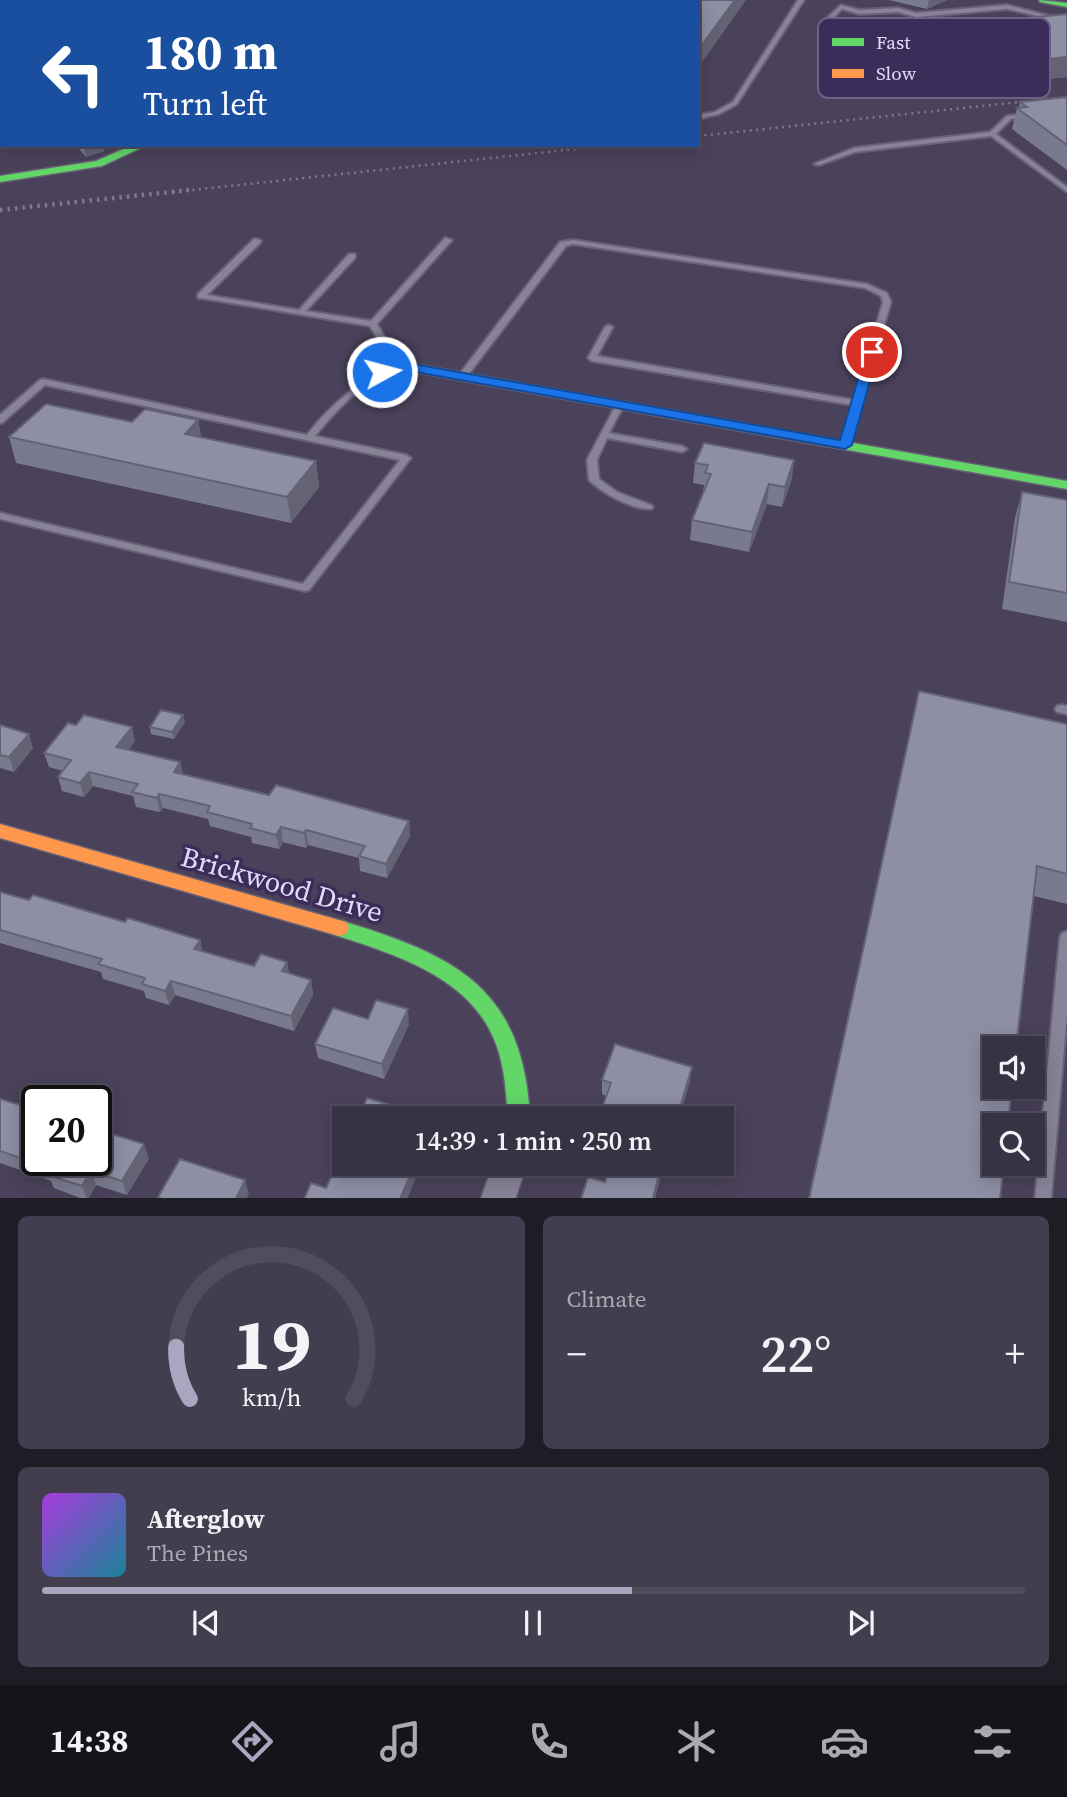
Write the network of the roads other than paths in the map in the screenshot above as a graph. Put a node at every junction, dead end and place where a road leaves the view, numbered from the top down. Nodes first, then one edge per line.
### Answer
1 (801, 0) edge
2 (1043, 0) edge
3 (1067, 5) edge
4 (1067, 17) edge
5 (830, 18) edge
6 (1055, 18) junction
7 (1050, 19) edge
8 (1032, 115) edge
9 (700, 117) edge
10 (992, 134) junction
11 (137, 147) edge
12 (817, 164) dead end
13 (0, 179) edge
14 (1067, 190) edge
15 (448, 240) dead end
16 (257, 241) dead end
17 (352, 256) dead end
18 (301, 312) junction
19 (373, 324) junction
20 (609, 327) dead end
21 (397, 365) junction
22 (462, 377) junction
23 (858, 403) junction
24 (620, 405) junction
25 (0, 420) edge
26 (604, 435) junction
27 (310, 437) junction
28 (845, 445) junction
29 (682, 449) dead end
30 (1067, 485) edge
31 (648, 507) dead end
32 (0, 516) edge
33 (0, 831) edge
34 (1067, 937) edge
35 (519, 1106) edge
36 (506, 1176) edge
37 (498, 1198) edge
38 (1043, 1198) edge

1 - 9 lane
2 - 3 street
4 - 6 lane
5 - 6 lane
6 - 7 lane
8 - 10 lane
10 - 12 lane
10 - 14 lane
11 - 13 street
15 - 19 lane
16 - 18 lane
17 - 18 lane
18 - 19 lane
19 - 21 lane
20 - 23 lane
21 - 22 street
21 - 27 lane
22 - 23 lane
22 - 24 street
23 - 28 lane
24 - 26 lane
24 - 28 street
25 - 27 lane
26 - 29 lane
26 - 31 lane
27 - 32 lane
28 - 30 street
33 - 35 street, Brickwood Drive
34 - 38 lane
36 - 37 street

